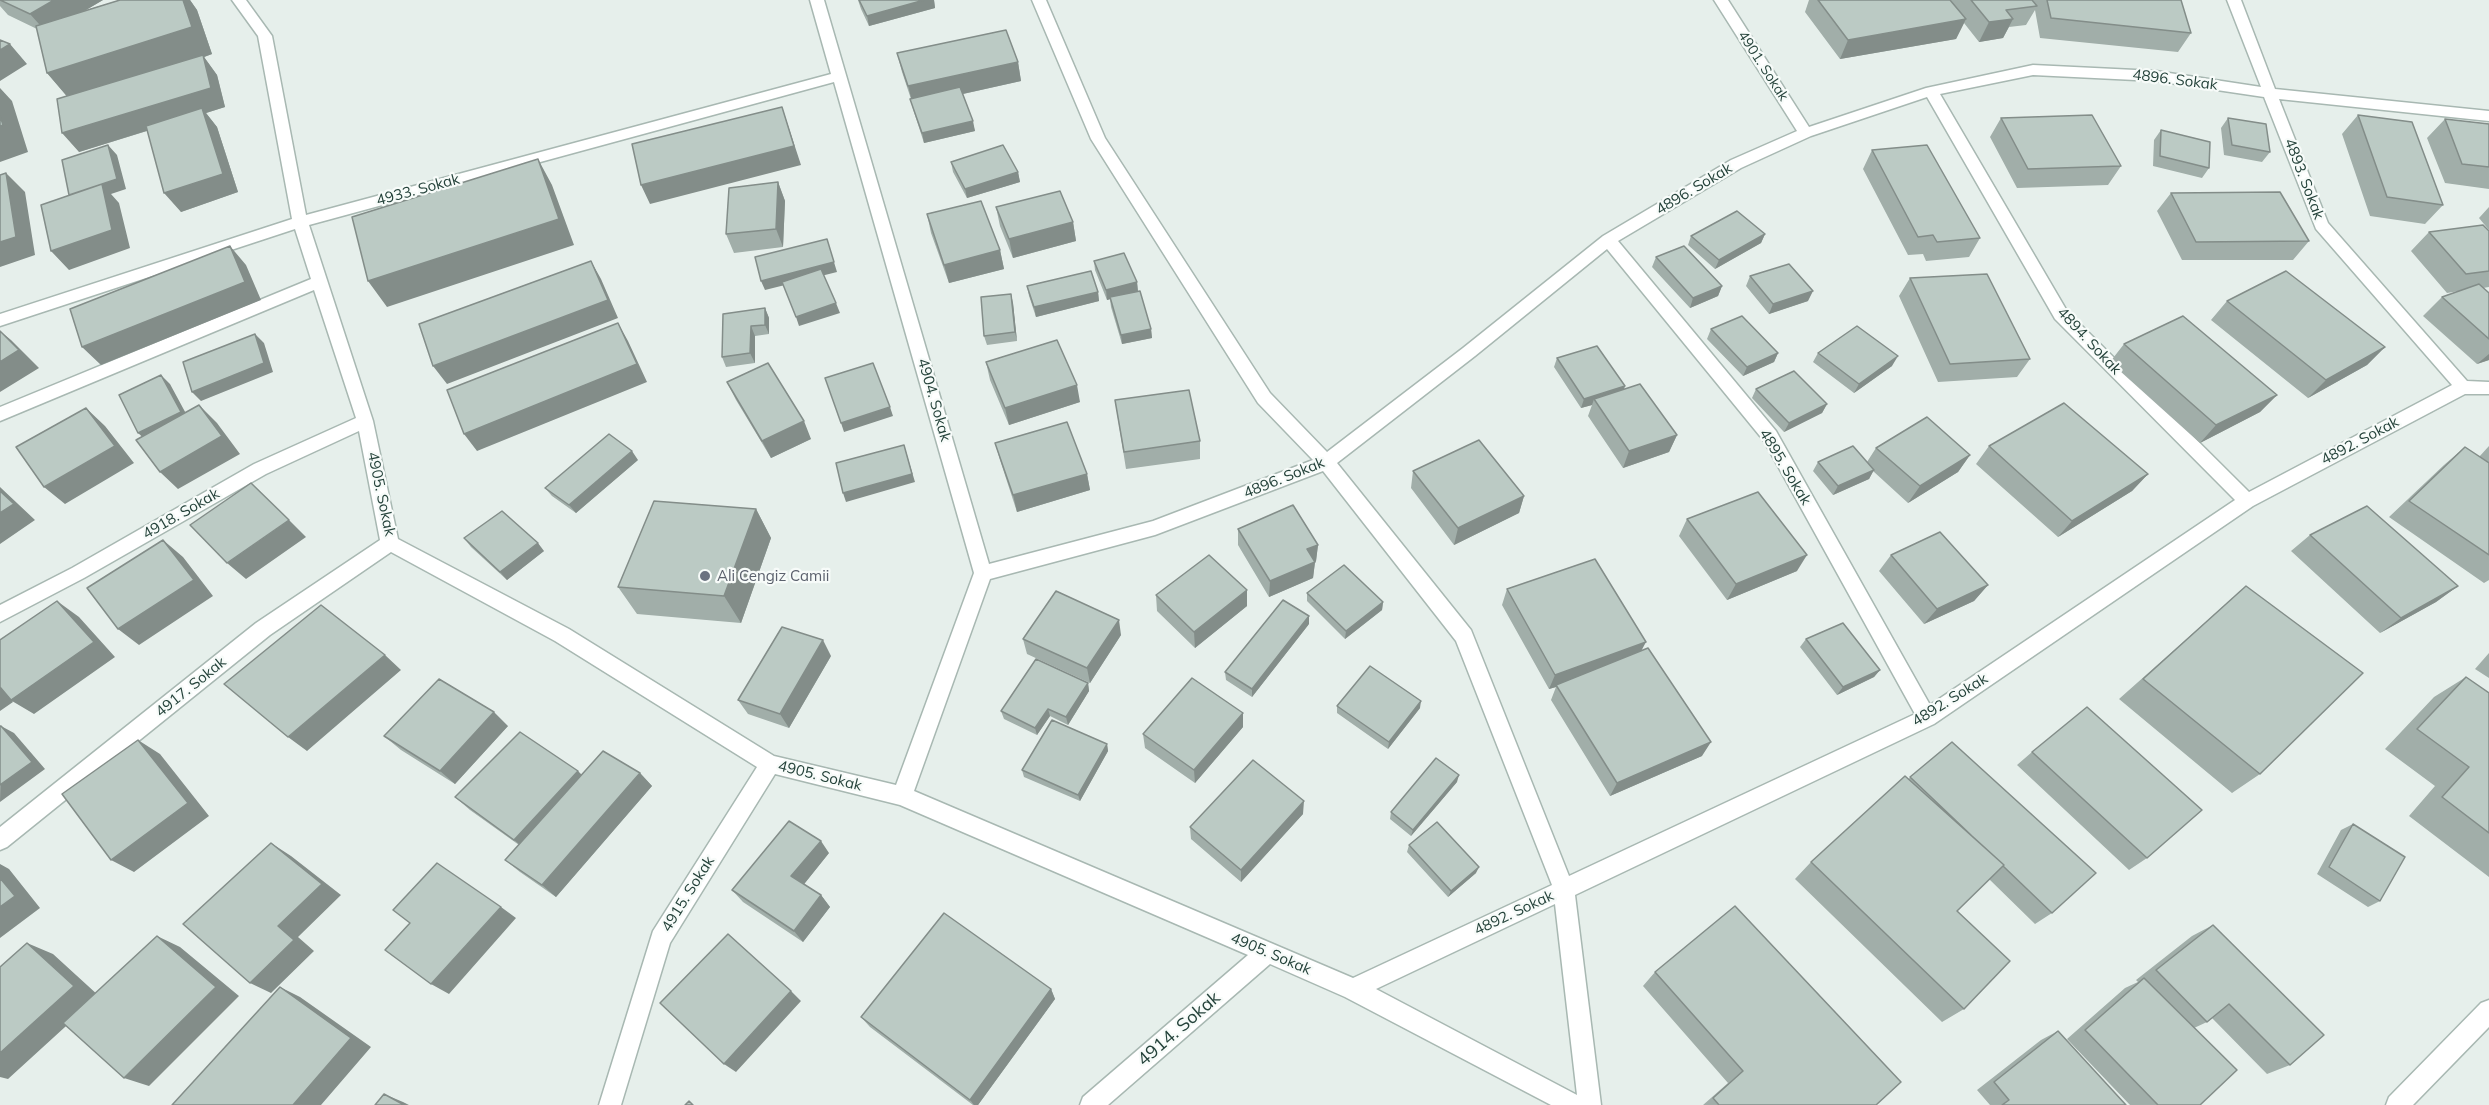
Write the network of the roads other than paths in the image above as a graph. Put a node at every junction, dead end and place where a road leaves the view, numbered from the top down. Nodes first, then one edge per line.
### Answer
1 (239, 0) edge
2 (817, 0) edge
3 (1721, 0) edge
4 (2234, 0) edge
5 (1044, 1) edge
6 (840, 76) junction
7 (1931, 91) junction
8 (2270, 93) junction
9 (2489, 116) edge
10 (1806, 132) junction
11 (300, 222) junction
12 (1608, 240) junction
13 (319, 282) junction
14 (0, 320) edge
15 (2463, 387) junction
16 (2489, 388) edge
17 (0, 414) edge
18 (365, 421) junction
19 (1326, 462) junction
20 (2247, 501) junction
21 (390, 543) junction
22 (983, 573) junction
23 (0, 614) edge
24 (1927, 718) junction
25 (770, 764) junction
26 (902, 796) junction
27 (0, 840) edge
28 (1564, 889) junction
29 (1267, 953) junction
30 (1353, 989) junction
31 (2489, 1011) edge
32 (610, 1105) edge
33 (1091, 1105) edge
34 (1574, 1105) edge
35 (1590, 1105) edge
36 (2397, 1105) edge

1 - 11 street, 4905. Sokak
2 - 6 street, 4904. Sokak
3 - 10 street, 4901. Sokak
4 - 8 street, 4893. Sokak
5 - 19 street
6 - 11 street, 4933. Sokak
6 - 22 street, 4904. Sokak
7 - 8 street, 4896. Sokak
7 - 10 street, 4896. Sokak
7 - 20 street, 4894. Sokak
8 - 9 street, 4896. Sokak
8 - 15 street, 4893. Sokak
10 - 12 street, 4896. Sokak
11 - 13 street, 4905. Sokak
11 - 14 street, 4933. Sokak
12 - 19 street, 4896. Sokak
12 - 24 street, 4895. Sokak
13 - 17 street
13 - 18 street, 4905. Sokak
15 - 16 street
15 - 20 street, 4892. Sokak
18 - 21 street, 4905. Sokak
18 - 23 street, 4918. Sokak
19 - 22 street, 4896. Sokak
19 - 28 street
20 - 24 street, 4892. Sokak
21 - 25 street, 4905. Sokak
21 - 27 street, 4917. Sokak
22 - 26 street
24 - 28 street, 4892. Sokak
25 - 26 street, 4905. Sokak
25 - 32 street, 4915. Sokak
26 - 29 street, 4905. Sokak
28 - 30 street, 4892. Sokak
28 - 35 street
29 - 30 street, 4905. Sokak
29 - 33 street, 4914. Sokak
30 - 34 street, 4905. Sokak
31 - 36 street

